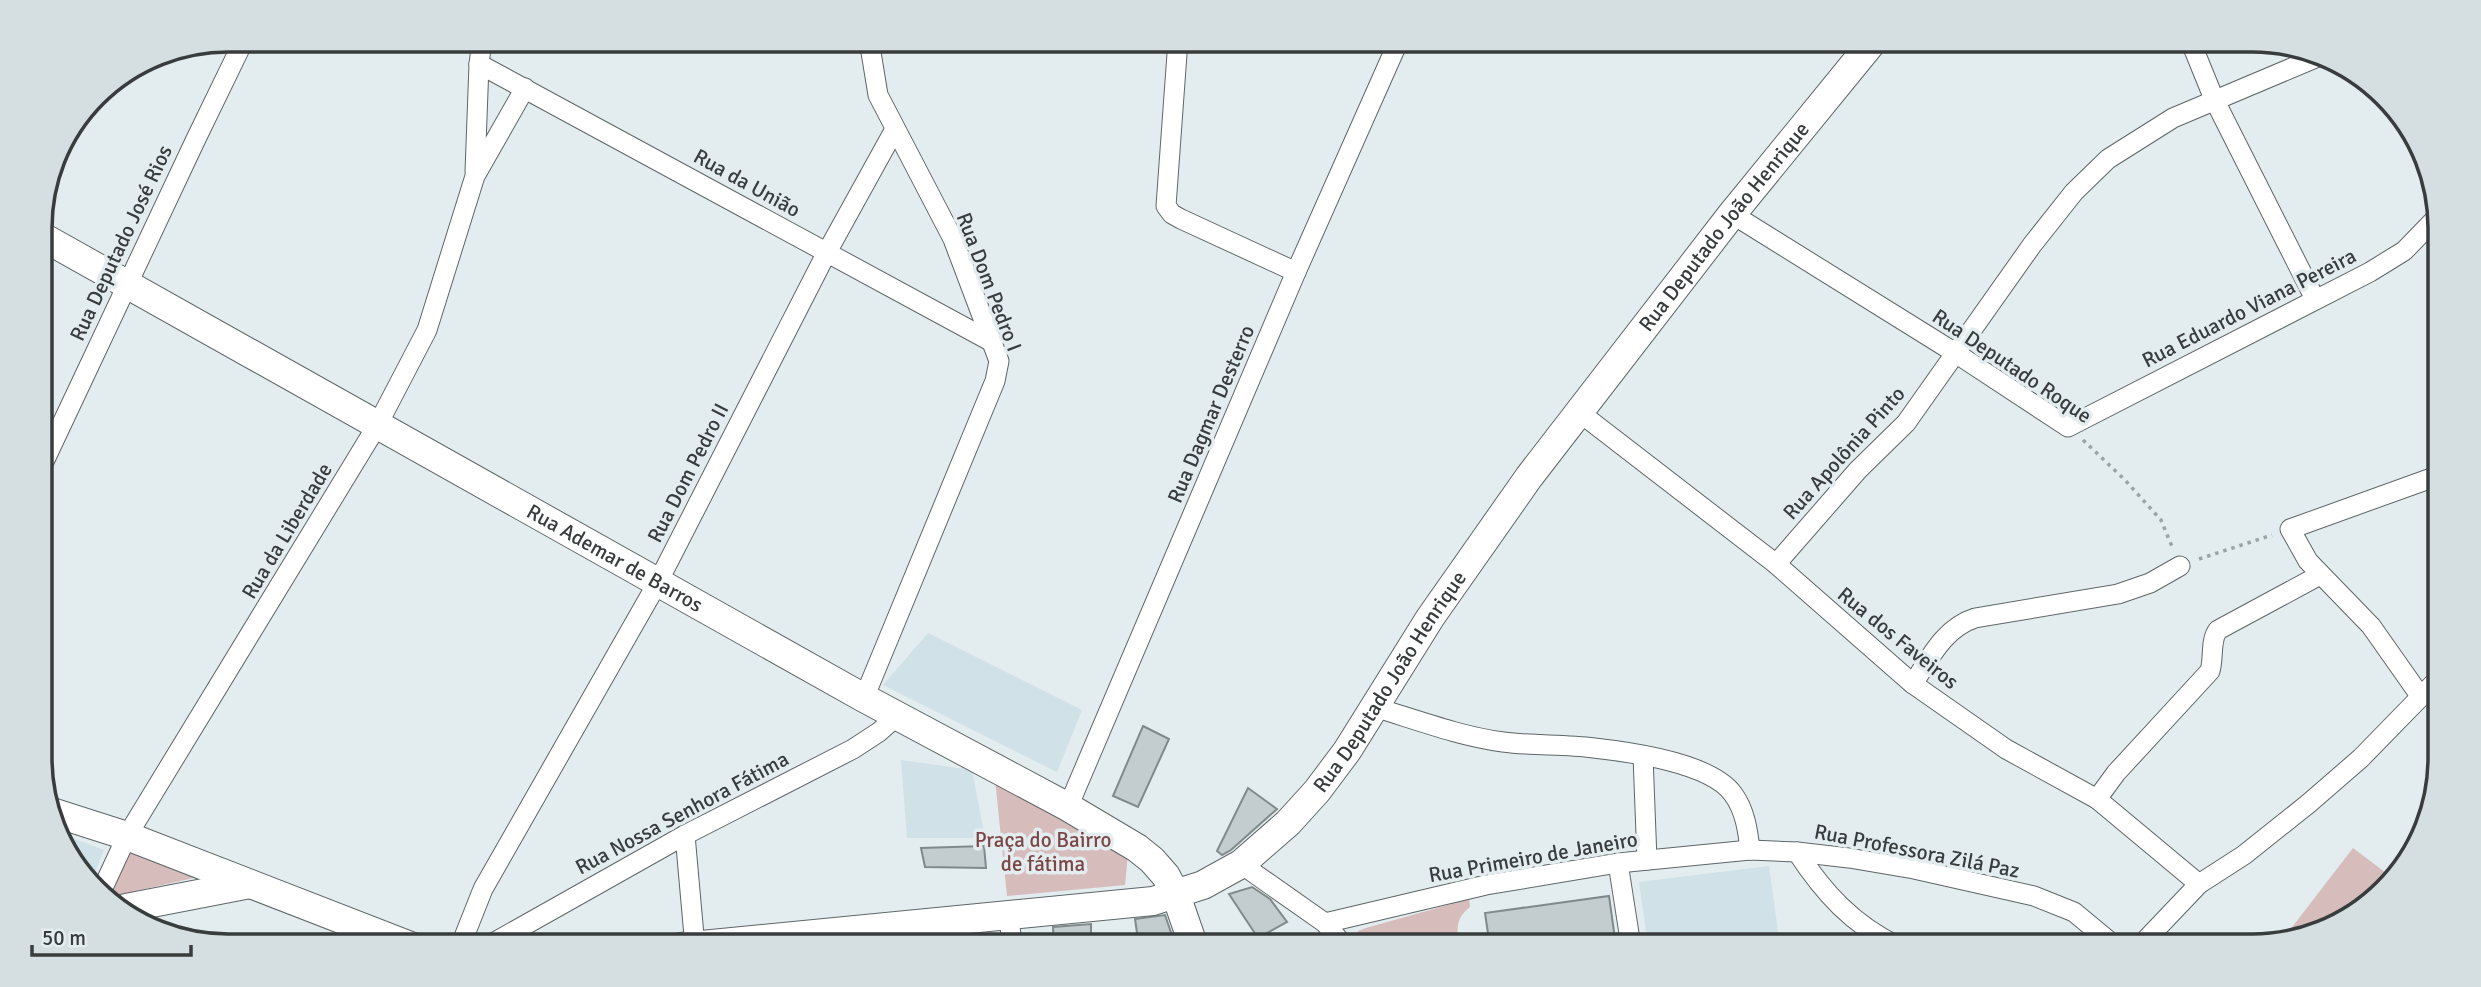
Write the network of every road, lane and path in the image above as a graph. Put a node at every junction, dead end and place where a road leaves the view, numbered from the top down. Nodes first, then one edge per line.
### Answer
1 (1393, 52) edge
2 (1863, 52) edge
3 (2195, 52) edge
4 (238, 53) edge
5 (480, 53) edge
6 (871, 53) edge
7 (1177, 53) edge
8 (2307, 61) edge
9 (479, 64) junction
10 (525, 88) junction
11 (2214, 99) junction
12 (895, 129) junction
13 (475, 177) junction
14 (1732, 214) junction
15 (2428, 226) edge
16 (53, 243) edge
17 (827, 252) junction
18 (1296, 272) junction
19 (126, 285) junction
20 (2315, 299) junction
21 (992, 342) junction
22 (1957, 354) junction
23 (1579, 412) junction
24 (378, 424) junction
25 (2068, 427) junction
26 (53, 443) edge
27 (2428, 479) edge
28 (2290, 529) junction
29 (1776, 564) junction
30 (2180, 566) junction
31 (2320, 575) junction
32 (658, 582) junction
33 (1913, 684) junction
34 (2428, 690) edge
35 (2421, 697) junction
36 (864, 698) junction
37 (1374, 707) junction
38 (897, 716) junction
39 (1643, 757) junction
40 (2097, 799) junction
41 (1068, 807) junction
42 (62, 815) edge
43 (685, 835) junction
44 (127, 836) junction
45 (1750, 850) junction
46 (1797, 852) junction
47 (1647, 860) junction
48 (1618, 863) junction
49 (1241, 864) junction
50 (105, 883) edge
51 (250, 884) junction
52 (2199, 884) junction
53 (1176, 895) junction
54 (134, 907) edge
55 (1009, 915) junction
56 (1325, 923) junction
57 (379, 934) edge
58 (465, 934) edge
59 (509, 934) edge
60 (690, 934) edge
61 (814, 934) edge
62 (1011, 934) edge
63 (1190, 934) edge
64 (1334, 934) edge
65 (1629, 934) edge
66 (1873, 934) edge
67 (2101, 934) edge
68 (2151, 934) edge

1 - 18 street, Rua Dagmar Desterro
2 - 14 main road, Rua Deputado João Henrique
3 - 11 street
4 - 19 street, Rua Deputado José Rios
5 - 9 street, Rua da Liberdade
6 - 12 street, Rua Dom Pedro I
7 - 18 street
8 - 11 street, Rua Apolônia Pinto
9 - 10 street, Rua da União
9 - 13 street, Rua da Liberdade
10 - 13 street, Rua da Liberdade
10 - 17 street, Rua da União
11 - 20 street
11 - 22 street, Rua Apolônia Pinto
12 - 17 street, Rua Dom Pedro II
12 - 21 street, Rua Dom Pedro I
13 - 24 street, Rua da Liberdade
14 - 22 street, Rua Deputado Roque
14 - 23 main road, Rua Deputado João Henrique
15 - 20 street, Rua Eduardo Viana Pereira
16 - 19 main road, Rua Ademar de Barros
17 - 21 street, Rua da União
17 - 32 street, Rua Dom Pedro II
18 - 41 street, Rua Dagmar Desterro
19 - 24 main road, Rua Ademar de Barros
19 - 26 street, Rua Deputado José Rios
20 - 25 street, Rua Eduardo Viana Pereira
21 - 36 street, Rua Dom Pedro I
22 - 25 street, Rua Deputado Roque
22 - 29 street, Rua Apolônia Pinto
23 - 29 street, Rua dos Faveiros
23 - 37 main road, Rua Deputado João Henrique
24 - 32 main road, Rua Ademar de Barros
24 - 44 street, Rua da Liberdade
25 - 30 path, Rua Deputado Roque
27 - 28 street
28 - 30 path
28 - 31 street
29 - 33 street, Rua dos Faveiros
30 - 33 street
31 - 35 street
31 - 40 street
32 - 36 main road, Rua Ademar de Barros
32 - 58 street, Rua Dom Pedro II
33 - 40 street, Rua dos Faveiros
34 - 35 street
35 - 52 street
36 - 38 main road, Rua Ademar de Barros
37 - 39 street
37 - 49 main road, Rua Deputado João Henrique
38 - 41 main road, Rua Ademar de Barros
38 - 43 street, Rua Nossa Senhora Fátima
39 - 45 street
39 - 47 street
40 - 52 street, Rua dos Faveiros
41 - 53 main road, Rua Ademar de Barros
42 - 44 main road
43 - 59 street, Rua Nossa Senhora Fátima
43 - 60 street
44 - 50 street, Rua da Liberdade
44 - 51 main road
45 - 46 street, Rua Professora Zilá Paz
45 - 47 street, Rua Primeiro de Janeiro
46 - 66 street
46 - 67 street, Rua Professora Zilá Paz
47 - 48 street, Rua Primeiro de Janeiro
48 - 56 street, Rua Primeiro de Janeiro
48 - 65 street
49 - 53 main road, Rua Deputado João Henrique
49 - 56 street
51 - 54 main road
51 - 57 main road
52 - 68 street
53 - 55 main road, Rua Deputado João Henrique
53 - 63 main road, Rua Ademar de Barros
55 - 61 main road, Rua Deputado João Henrique
55 - 62 street
56 - 64 street

